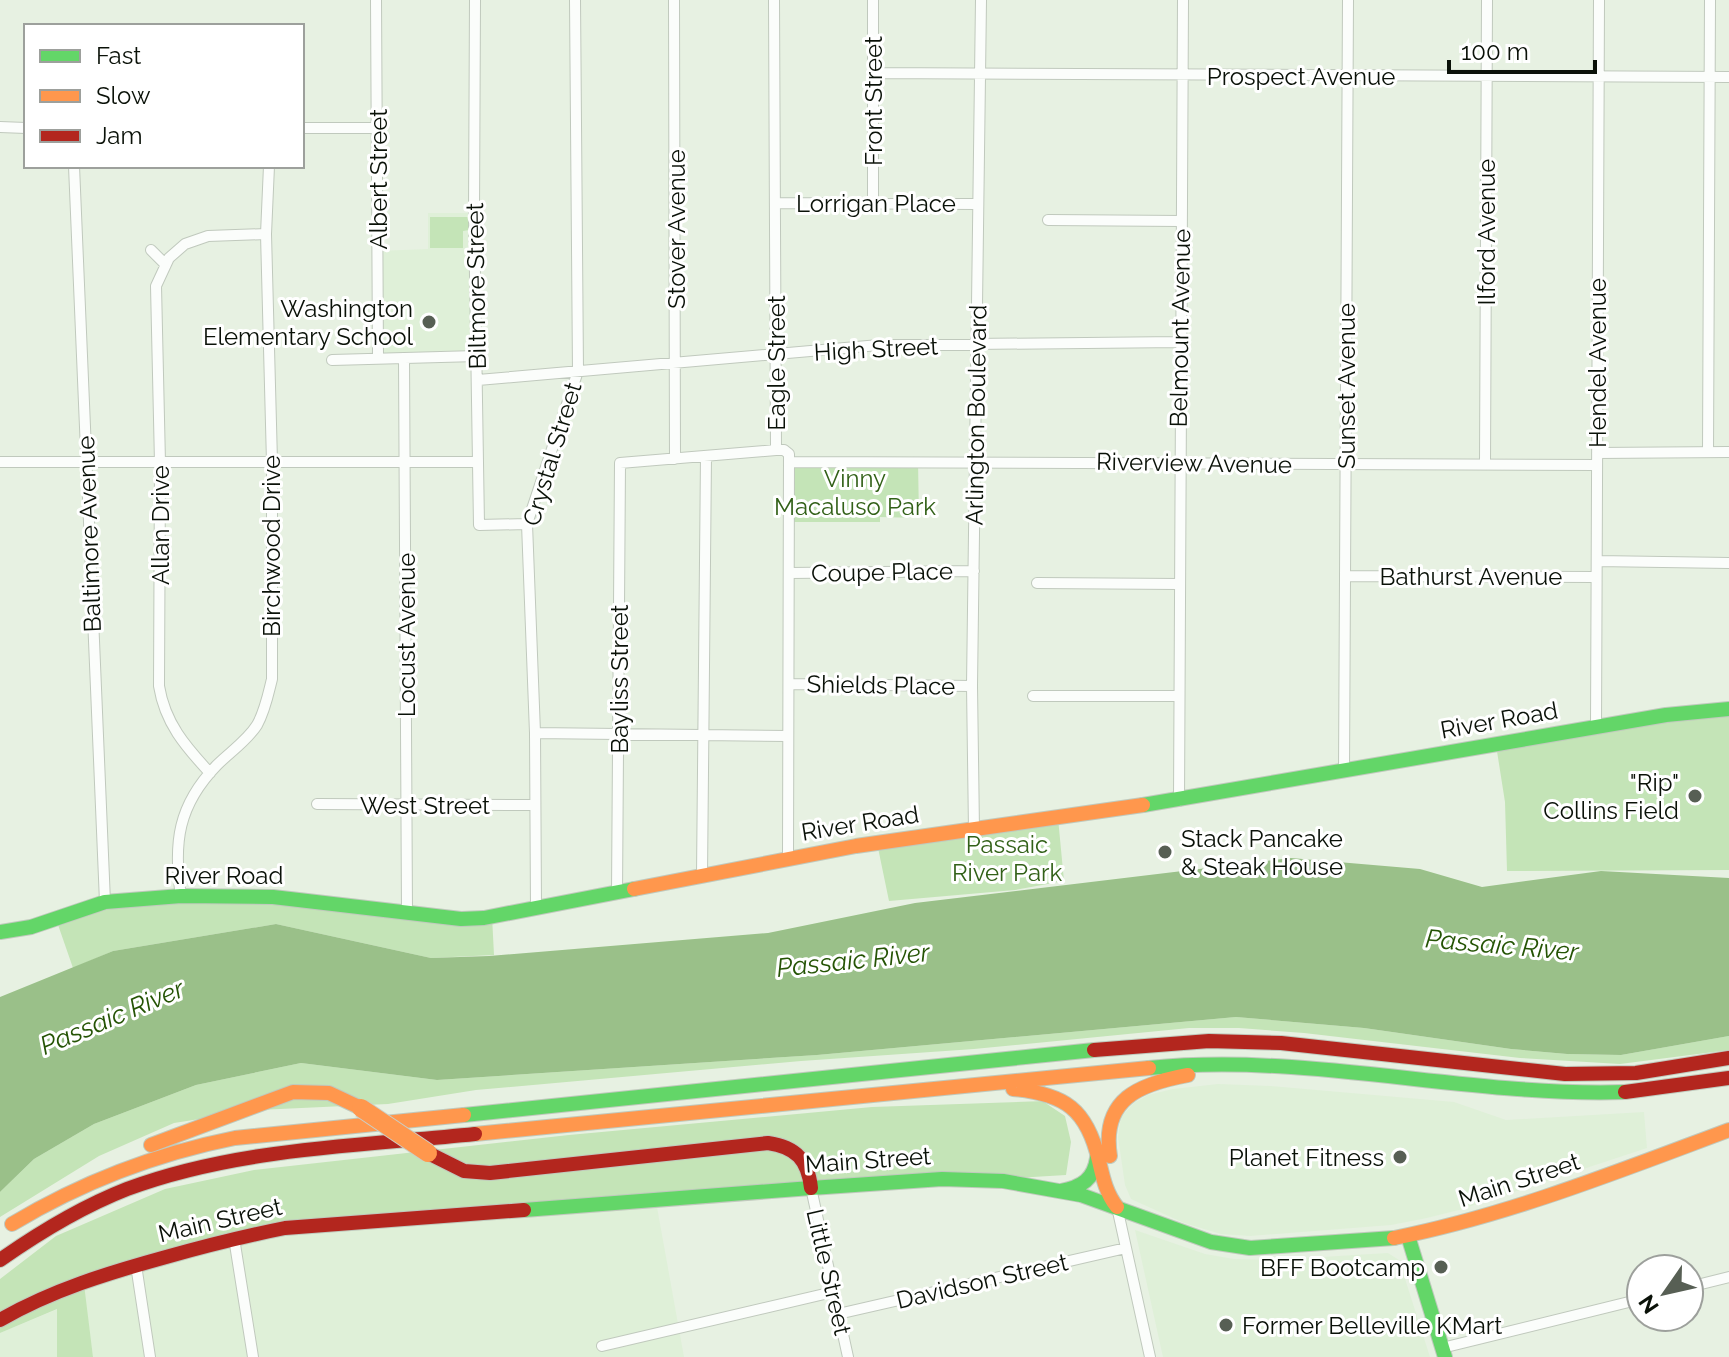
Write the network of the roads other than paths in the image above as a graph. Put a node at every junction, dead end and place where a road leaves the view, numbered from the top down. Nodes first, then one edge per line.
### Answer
1 (376, 0) edge
2 (475, 0) edge
3 (575, 0) edge
4 (674, 0) edge
5 (774, 0) edge
6 (873, 0) edge
7 (981, 0) edge
8 (1183, 0) edge
9 (1348, 0) edge
10 (1487, 0) edge
11 (1599, 0) edge
12 (1710, 0) edge
13 (873, 73) junction
14 (980, 73) junction
15 (1183, 75) junction
16 (1347, 76) junction
17 (1486, 76) junction
18 (1599, 76) junction
19 (1710, 77) junction
20 (1729, 77) edge
21 (0, 127) edge
22 (24, 128) edge
23 (304, 128) edge
24 (377, 128) junction
25 (74, 168) edge
26 (269, 168) edge
27 (775, 203) junction
28 (873, 203) junction
29 (978, 204) junction
30 (1048, 220) dead end
31 (1181, 221) junction
32 (266, 234) junction
33 (151, 250) dead end
34 (165, 264) junction
35 (1179, 342) junction
36 (977, 345) junction
37 (477, 356) junction
38 (775, 356) junction
39 (378, 358) junction
40 (404, 358) junction
41 (332, 360) dead end
42 (676, 362) junction
43 (578, 371) junction
44 (478, 380) junction
45 (776, 450) junction
46 (1708, 452) junction
47 (1729, 452) edge
48 (1597, 453) junction
49 (706, 456) junction
50 (675, 459) junction
51 (405, 461) junction
52 (975, 461) junction
53 (0, 462) edge
54 (272, 462) junction
55 (478, 462) junction
56 (791, 462) junction
57 (85, 463) junction
58 (160, 463) junction
59 (1179, 463) junction
60 (1485, 464) junction
61 (1346, 465) junction
62 (1597, 465) junction
63 (527, 524) junction
64 (1597, 561) junction
65 (1729, 563) edge
66 (974, 571) junction
67 (790, 573) junction
68 (1346, 576) junction
69 (1596, 577) junction
70 (1037, 583) dead end
71 (1179, 584) junction
72 (789, 684) junction
73 (972, 686) junction
74 (1033, 696) dead end
75 (1179, 696) junction
76 (1729, 709) edge
77 (1596, 727) junction
78 (535, 733) junction
79 (619, 734) junction
80 (702, 735) junction
81 (787, 736) junction
82 (1344, 771) junction
83 (210, 773) junction
84 (1179, 801) junction
85 (317, 804) dead end
86 (406, 804) junction
87 (533, 805) junction
88 (974, 830) junction
89 (788, 859) junction
90 (702, 876) junction
91 (617, 894) junction
92 (181, 896) junction
93 (105, 902) junction
94 (536, 908) junction
95 (407, 912) junction
96 (0, 932) edge
97 (1729, 1058) edge
98 (1350, 1071) junction
99 (1729, 1078) edge
100 (806, 1101) junction
101 (1729, 1130) edge
102 (1095, 1142) junction
103 (811, 1188) junction
104 (1061, 1191) junction
105 (1117, 1207) junction
106 (6, 1229) edge
107 (1408, 1236) junction
108 (234, 1238) junction
109 (1126, 1248) junction
110 (0, 1260) edge
111 (136, 1265) junction
112 (1729, 1277) edge
113 (1705, 1283) edge
114 (833, 1292) junction
115 (1625, 1303) edge
116 (838, 1314) junction
117 (0, 1320) edge
118 (602, 1346) dead end
119 (1443, 1353) edge
120 (150, 1357) edge
121 (253, 1357) edge
122 (848, 1357) edge
123 (1150, 1357) edge

1 - 24 street, Albert Street
2 - 37 street, Biltmore Street
3 - 43 street, Crystal Street
4 - 42 street, Stover Avenue
5 - 27 street, Eagle Street
6 - 13 street, Front Street
7 - 14 street, Arlington Boulevard
8 - 15 street, Belmount Avenue
9 - 16 street, Sunset Avenue
10 - 17 street, Ilford Avenue
11 - 18 street, Hendel Avenue
12 - 19 street
13 - 14 street, Prospect Avenue
13 - 28 street, Front Street
14 - 15 street, Prospect Avenue
14 - 29 street, Arlington Boulevard
15 - 16 street, Prospect Avenue
15 - 31 street, Belmount Avenue
16 - 17 street, Prospect Avenue
16 - 61 street, Sunset Avenue
17 - 18 street, Prospect Avenue
17 - 60 street, Ilford Avenue
18 - 19 street, Prospect Avenue
18 - 48 street, Hendel Avenue
19 - 20 street, Prospect Avenue
19 - 46 street
21 - 22 street
23 - 24 street
24 - 39 street, Albert Street
25 - 57 street, Baltimore Avenue
26 - 32 street, Birchwood Drive
27 - 28 street, Lorrigan Place
27 - 38 street, Eagle Street
28 - 29 street, Lorrigan Place
29 - 36 street, Arlington Boulevard
30 - 31 street
31 - 35 street, Belmount Avenue
32 - 34 street
32 - 54 street, Birchwood Drive
33 - 34 street
34 - 58 street, Allan Drive
35 - 36 street, High Street
35 - 59 street, Belmount Avenue
36 - 38 street, High Street
36 - 52 street, Arlington Boulevard
37 - 40 street
37 - 44 street, Biltmore Street
38 - 42 street, High Street
38 - 45 street, Eagle Street
39 - 40 street
39 - 41 street
40 - 51 street, Locust Avenue
42 - 43 street, High Street
42 - 50 street, Stover Avenue
43 - 44 street, High Street
43 - 63 street, Crystal Street
44 - 55 street, Biltmore Street
45 - 49 street
45 - 56 street, Eagle Street
46 - 47 street
46 - 48 street
48 - 62 street, Hendel Avenue
49 - 50 street
49 - 80 street
50 - 79 street, Bayliss Street
51 - 54 street
51 - 55 street
51 - 86 street, Locust Avenue
52 - 56 street, Riverview Avenue
52 - 59 street, Riverview Avenue
52 - 66 street, Arlington Boulevard
53 - 57 street
54 - 58 street
54 - 83 street, Birchwood Drive
55 - 63 street, Biltmore Street
56 - 67 street, Eagle Street
57 - 58 street
57 - 93 street, Baltimore Avenue
58 - 83 street, Allan Drive
59 - 61 street, Riverview Avenue
59 - 71 street, Belmount Avenue
60 - 61 street, Riverview Avenue
60 - 62 street, Riverview Avenue
61 - 68 street, Sunset Avenue
62 - 64 street, Hendel Avenue
63 - 78 street, Crystal Street
64 - 65 street, Bathurst Avenue
64 - 69 street, Hendel Avenue
66 - 67 street, Coupe Place
66 - 73 street, Arlington Boulevard
67 - 72 street, Eagle Street
68 - 69 street, Bathurst Avenue
68 - 82 street, Sunset Avenue
69 - 77 street, Hendel Avenue
70 - 71 street
71 - 75 street, Belmount Avenue
72 - 73 street, Shields Place
72 - 81 street, Eagle Street
73 - 88 street, Arlington Boulevard
74 - 75 street
75 - 84 street, Belmount Avenue
76 - 77 main road, River Road
77 - 82 main road, River Road
78 - 79 street
78 - 87 street, Crystal Street
79 - 80 street
79 - 91 street, Bayliss Street
80 - 81 street
80 - 90 street
81 - 89 street, Eagle Street
82 - 84 main road, River Road
83 - 92 street, Birchwood Drive
84 - 88 main road, River Road
85 - 86 street, West Street
86 - 87 street, West Street
86 - 95 street, Locust Avenue
87 - 94 street, Crystal Street
88 - 89 main road, River Road
89 - 90 main road, River Road
90 - 91 main road, River Road
91 - 94 main road, River Road
92 - 93 main road, River Road
92 - 95 main road, River Road
93 - 96 main road, River Road
94 - 95 main road, River Road
97 - 106 main road
98 - 99 main road
98 - 100 main road
98 - 105 main road
100 - 102 main road
100 - 110 main road
101 - 107 main road, Main Street
102 - 104 main road
102 - 105 main road
103 - 104 main road, Main Street
103 - 106 main road, bridge
103 - 108 main road, Main Street
103 - 114 street, Little Street
104 - 105 main road, Main Street
105 - 107 main road, Main Street
105 - 109 street
107 - 119 main road
108 - 111 main road, Main Street
108 - 121 street
109 - 116 street, Davidson Street
109 - 123 street
111 - 117 main road, Main Street
111 - 120 street
112 - 113 street
114 - 116 street, Little Street
114 - 118 street
115 - 119 street
116 - 122 street, Little Street

